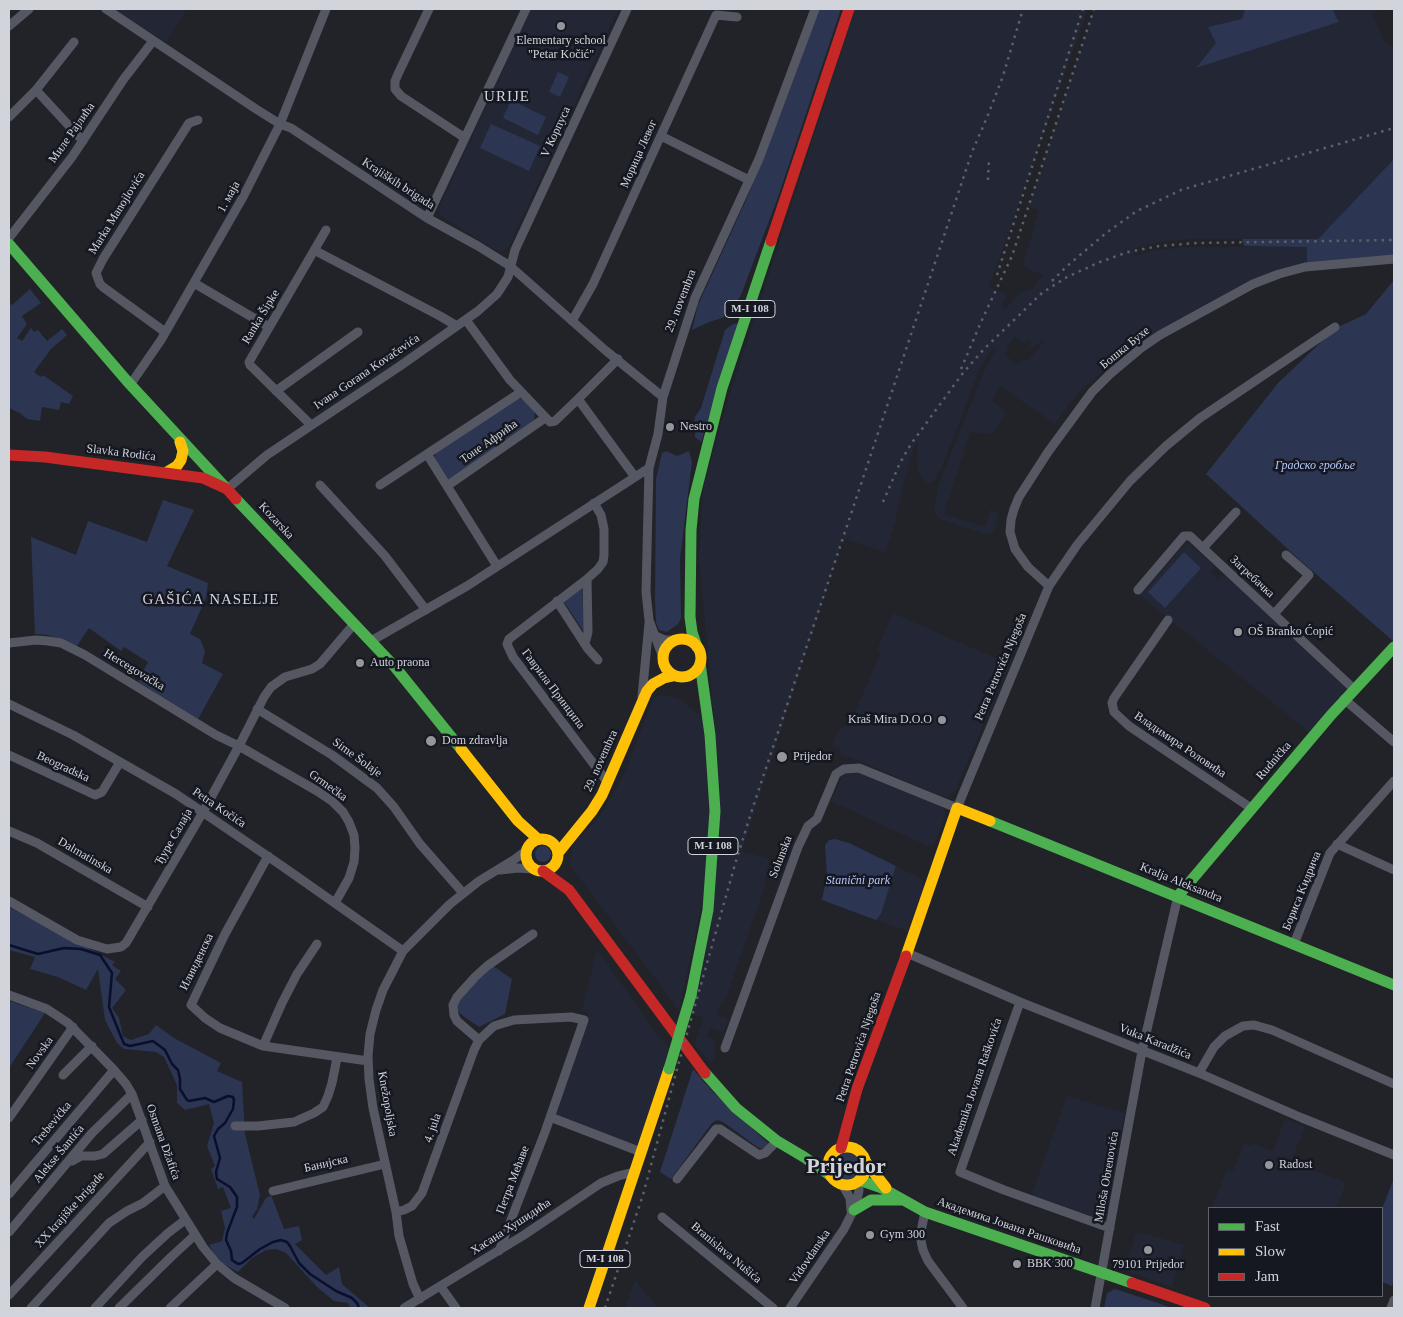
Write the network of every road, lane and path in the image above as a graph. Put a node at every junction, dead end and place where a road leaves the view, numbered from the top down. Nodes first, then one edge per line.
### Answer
1 (28, 9) edge
2 (106, 9) edge
3 (326, 9) edge
4 (429, 9) edge
5 (526, 9) edge
6 (627, 9) edge
7 (815, 9) edge
8 (849, 9) edge
9 (737, 17) dead end
10 (9, 26) edge
11 (153, 41) junction
12 (74, 42) dead end
13 (36, 90) junction
14 (9, 117) edge
15 (198, 120) dead end
16 (280, 124) junction
17 (661, 136) junction
18 (465, 138) junction
19 (83, 141) junction
20 (749, 180) junction
21 (427, 218) junction
22 (326, 230) dead end
23 (9, 238) edge
24 (10, 250) edge
25 (314, 250) junction
26 (1394, 259) edge
27 (510, 266) junction
28 (194, 283) junction
29 (466, 320) junction
30 (572, 321) junction
31 (457, 326) junction
32 (269, 327) junction
33 (1335, 327) dead end
34 (165, 332) junction
35 (358, 332) dead end
36 (618, 359) junction
37 (130, 385) junction
38 (276, 391) junction
39 (521, 392) junction
40 (663, 397) junction
41 (578, 399) junction
42 (545, 418) junction
43 (311, 425) junction
44 (178, 438) junction
45 (427, 454) junction
46 (9, 455) edge
47 (649, 468) junction
48 (167, 472) junction
49 (635, 477) junction
50 (320, 485) dead end
51 (380, 485) dead end
52 (447, 486) junction
53 (227, 490) junction
54 (594, 503) junction
55 (1236, 512) dead end
56 (1203, 548) junction
57 (1286, 555) dead end
58 (497, 566) junction
59 (587, 579) junction
60 (1048, 586) junction
61 (1138, 590) dead end
62 (557, 601) junction
63 (426, 610) junction
64 (1274, 614) junction
65 (690, 618) junction
66 (649, 620) junction
67 (1168, 620) dead end
68 (354, 624) junction
69 (656, 636) junction
70 (677, 639) junction
71 (371, 641) junction
72 (9, 642) edge
73 (584, 643) junction
74 (697, 646) junction
75 (1394, 647) edge
76 (662, 658) junction
77 (598, 660) dead end
78 (700, 663) junction
79 (673, 676) junction
80 (686, 677) junction
81 (653, 684) junction
82 (1354, 689) junction
83 (704, 696) junction
84 (1344, 700) junction
85 (642, 701) junction
86 (9, 704) edge
87 (257, 709) junction
88 (1394, 742) edge
89 (239, 746) junction
90 (9, 755) edge
91 (120, 762) junction
92 (1394, 781) edge
93 (608, 782) junction
94 (957, 808) junction
95 (1250, 808) junction
96 (203, 812) junction
97 (518, 821) junction
98 (577, 828) junction
99 (9, 831) edge
100 (541, 839) junction
101 (1337, 844) junction
102 (527, 848) junction
103 (268, 856) junction
104 (558, 856) junction
105 (498, 870) junction
106 (538, 870) junction
107 (1394, 870) edge
108 (569, 890) junction
109 (463, 893) junction
110 (1178, 896) junction
111 (9, 901) edge
112 (335, 903) junction
113 (148, 907) junction
114 (533, 934) dead end
115 (316, 944) dead end
116 (1294, 944) junction
117 (403, 951) junction
118 (907, 953) junction
119 (1394, 986) edge
120 (9, 995) edge
121 (1020, 1002) junction
122 (584, 1020) joint
123 (73, 1027) junction
124 (479, 1040) junction
125 (92, 1046) junction
126 (263, 1046) junction
127 (725, 1048) dead end
128 (1142, 1051) junction
129 (337, 1058) junction
130 (368, 1061) junction
131 (114, 1070) junction
132 (1199, 1073) junction
133 (63, 1075) dead end
134 (1394, 1084) edge
135 (132, 1094) junction
136 (550, 1117) junction
137 (9, 1118) edge
138 (142, 1120) junction
139 (848, 1125) junction
140 (235, 1126) dead end
141 (777, 1141) junction
142 (150, 1142) junction
143 (836, 1151) junction
144 (641, 1152) junction
145 (1394, 1155) edge
146 (862, 1156) junction
147 (804, 1157) junction
148 (68, 1163) junction
149 (385, 1164) junction
150 (634, 1172) junction
151 (831, 1176) junction
152 (677, 1179) dead end
153 (858, 1181) junction
154 (842, 1184) junction
155 (165, 1186) junction
156 (273, 1190) dead end
157 (9, 1194) edge
158 (897, 1197) junction
159 (396, 1212) junction
160 (925, 1212) junction
161 (851, 1214) junction
162 (662, 1217) dead end
163 (185, 1220) junction
164 (1110, 1228) junction
165 (9, 1232) edge
166 (196, 1235) junction
167 (499, 1251) junction
168 (217, 1264) junction
169 (1102, 1272) junction
170 (440, 1287) junction
171 (9, 1295) edge
172 (420, 1299) junction
173 (1394, 1300) edge
174 (769, 1307) edge
175 (31, 1308) edge
176 (95, 1308) edge
177 (119, 1308) edge
178 (170, 1308) edge
179 (285, 1308) edge
180 (404, 1308) edge
181 (456, 1308) edge
182 (588, 1308) edge
183 (790, 1308) edge
184 (962, 1308) edge
185 (1095, 1308) edge
186 (1205, 1308) edge
187 (1391, 1308) edge

1 - 10 street
2 - 11 street, Krajiških brigada
3 - 16 street, 1. маја
4 - 18 street
5 - 18 street
6 - 27 street, V Корпуса
7 - 20 street, 29. novembra
8 - 65 main road, M-I 108
9 - 17 street, Морица Левог
11 - 16 street, Krajiških brigada
11 - 19 street, Миле Рајлића
12 - 13 street
13 - 14 street
13 - 19 street
15 - 34 street, Marka Manojlovića
16 - 21 street, Krajiških brigada
16 - 28 street, 1. маја
17 - 20 street
17 - 30 street, Морица Левог
18 - 21 street
19 - 23 street, Миле Рајлића
20 - 40 street, 29. novembra
21 - 27 street, Krajiških brigada
22 - 25 street, Ranka Šipke
24 - 37 main road, Kozarska
25 - 31 street
25 - 32 street, Ranka Šipke
26 - 60 street, Бошка Бухе
27 - 29 street, Ivana Gorana Kovačevića
27 - 30 street, Krajiških brigada
28 - 32 street
28 - 34 street, 1. маја
29 - 31 street, Ivana Gorana Kovačevića
29 - 39 street
30 - 36 street, Krajiških brigada
31 - 43 street, Ivana Gorana Kovačevića
32 - 38 street, Ranka Šipke
33 - 60 street, Petra Petrovića Njegoša
34 - 37 street, 1. маја
35 - 38 street
36 - 40 street, Krajiških brigada
36 - 41 street
37 - 44 main road, Kozarska
38 - 43 street, Ranka Šipke
39 - 42 street
39 - 45 street, Тоне Афрића
40 - 47 street, 29. novembra
41 - 42 street, Тоне Афрића
41 - 49 street
42 - 52 street, Тоне Афрића
43 - 53 street, Ivana Gorana Kovačevića
44 - 48 main road
44 - 53 main road, Kozarska
45 - 51 street, Тоне Афрића
45 - 52 street
46 - 48 main road, Slavka Rodića
47 - 49 street
47 - 66 street, 29. novembra
48 - 53 main road, Slavka Rodića
49 - 54 street
50 - 63 street
52 - 58 street
53 - 68 main road, Kozarska
54 - 58 street
54 - 59 street, Гаврила Принципа
55 - 56 street
56 - 61 street, Загребачка
56 - 64 street, Загребачка
57 - 64 street
58 - 63 street
59 - 62 street, Гаврила Принципа
59 - 73 street
60 - 94 street, Petra Petrovića Njegoša
62 - 73 street
62 - 93 street, Гаврила Принципа
63 - 71 street
64 - 82 street, Загребачка
65 - 70 main road, M-I 108
65 - 74 main road, M-I 108
66 - 69 street, 29. novembra
66 - 85 street, 29. novembra
67 - 95 street, Владимира Роловића
68 - 71 main road, Kozarska
68 - 87 street, Ђуре Салаја
69 - 70 street
69 - 76 street, 29. novembra
70 - 74 main road
70 - 76 main road, M-I 108
71 - 97 main road, Kozarska
72 - 89 street, Hercegovačka
73 - 77 street
74 - 78 main road, M-I 108
75 - 82 main road, Rudnička
76 - 79 main road
76 - 81 main road, 29. novembra
78 - 80 main road
78 - 83 main road, M-I 108
79 - 80 main road
79 - 81 main road
80 - 83 main road
81 - 85 main road, 29. novembra
82 - 84 main road, Rudnička
83 - 144 main road, M-I 108, bridge
84 - 88 street
84 - 95 main road, Rudnička
85 - 93 main road, 29. novembra
86 - 91 street, Petra Kočića
87 - 89 street, Ђуре Салаја
87 - 109 street, Sime Šolaje
89 - 96 street, Ђуре Салаја
89 - 112 street, Grmečka
90 - 91 street, Beogradska
91 - 96 street, Petra Kočića
92 - 101 street, Бориса Kидрича
93 - 98 main road, 29. novembra
94 - 110 main road, Kralja Aleksandra
94 - 118 main road, Petra Petrovića Njegoša
94 - 127 street, Solunska
95 - 110 main road, Rudnička
96 - 103 street, Petra Kočića
96 - 113 street, Ђуре Салаја
97 - 100 main road
97 - 102 main road
98 - 100 main road
98 - 104 main road, 29. novembra
99 - 113 street, Dalmatinska
100 - 102 main road
100 - 104 main road
101 - 107 street
101 - 116 street, Бориса Kидрича
102 - 105 street, Knežopoljska
102 - 106 main road
103 - 112 street, Petra Kočića
103 - 126 street, Илинденска
104 - 106 main road
104 - 108 main road
105 - 106 street
105 - 109 street, Knežopoljska
106 - 108 main road
108 - 141 main road
109 - 117 street, Knežopoljska
110 - 116 main road, Kralja Aleksandra
110 - 128 street, Miloša Obrenovića
111 - 113 street, Ђуре Салаја
112 - 117 street, Petra Kočića
114 - 124 street
115 - 126 street
116 - 119 main road, Kralja Aleksandra
117 - 130 street, Knežopoljska
118 - 121 street, Vuka Karadžića
118 - 139 main road, Petra Petrovića Njegoša
120 - 123 street, Osmana Džafića
121 - 128 street, Vuka Karadžića
121 - 164 street, Akademika Jovana Raškovića
122 - 124 street, 4. jula
122 - 136 street, Петра Мећаве
123 - 125 street, Osmana Džafića
123 - 137 street, Novska
124 - 159 street, 4. jula
125 - 131 street, Osmana Džafića
125 - 133 street
126 - 129 street, Илинденска
128 - 132 street, Vuka Karadžića
128 - 164 street, Miloša Obrenovića
129 - 130 street, Илинденска
129 - 140 street
130 - 149 street, Knežopoljska
131 - 135 street, Osmana Džafića
131 - 157 street, Trebevićka
132 - 134 street
132 - 145 street, Vuka Karadžića
135 - 138 street, Osmana Džafića
135 - 148 street, Alekse Šantića
136 - 144 street
136 - 167 street, Петра Мећаве
138 - 142 street, Osmana Džafića
138 - 148 street
139 - 143 main road, Petra Petrovića Njegoša
139 - 146 main road
141 - 147 main road
141 - 152 street
142 - 155 street, Osmana Džafića
142 - 171 street, XX krajiške brigade
143 - 146 main road
143 - 147 main road
143 - 151 main road
144 - 150 main road, M-I 108
146 - 153 main road
146 - 158 main road
147 - 151 main road
148 - 165 street, Alekse Šantića
149 - 156 street, Банијска
149 - 159 street, Knežopoljska
150 - 167 street, Хасана Хушидића
150 - 182 main road, M-I 108
151 - 154 main road
153 - 154 main road
153 - 158 main road
153 - 161 street, Vidovdanska
154 - 161 street
155 - 163 street, Osmana Džafića
155 - 175 street
158 - 160 main road, Академика Јована Рашковића
158 - 161 main road
159 - 172 street, Knežopoljska
160 - 169 main road, Академика Јована Рашковића
160 - 184 street
161 - 183 street, Vidovdanska
162 - 174 street, Branislava Nušića
163 - 166 street, Osmana Džafića
163 - 176 street
164 - 169 street, Miloša Obrenovića
166 - 168 street, Osmana Džafića
166 - 177 street
167 - 170 street, Хасана Хушидића
168 - 178 street
168 - 179 street, Osmana Džafića
169 - 185 street, Miloša Obrenovića
169 - 186 main road, Академика Јована Рашковића
170 - 172 street, Хасана Хушидића
170 - 181 street
172 - 180 street, Хасана Хушидића
173 - 187 street

